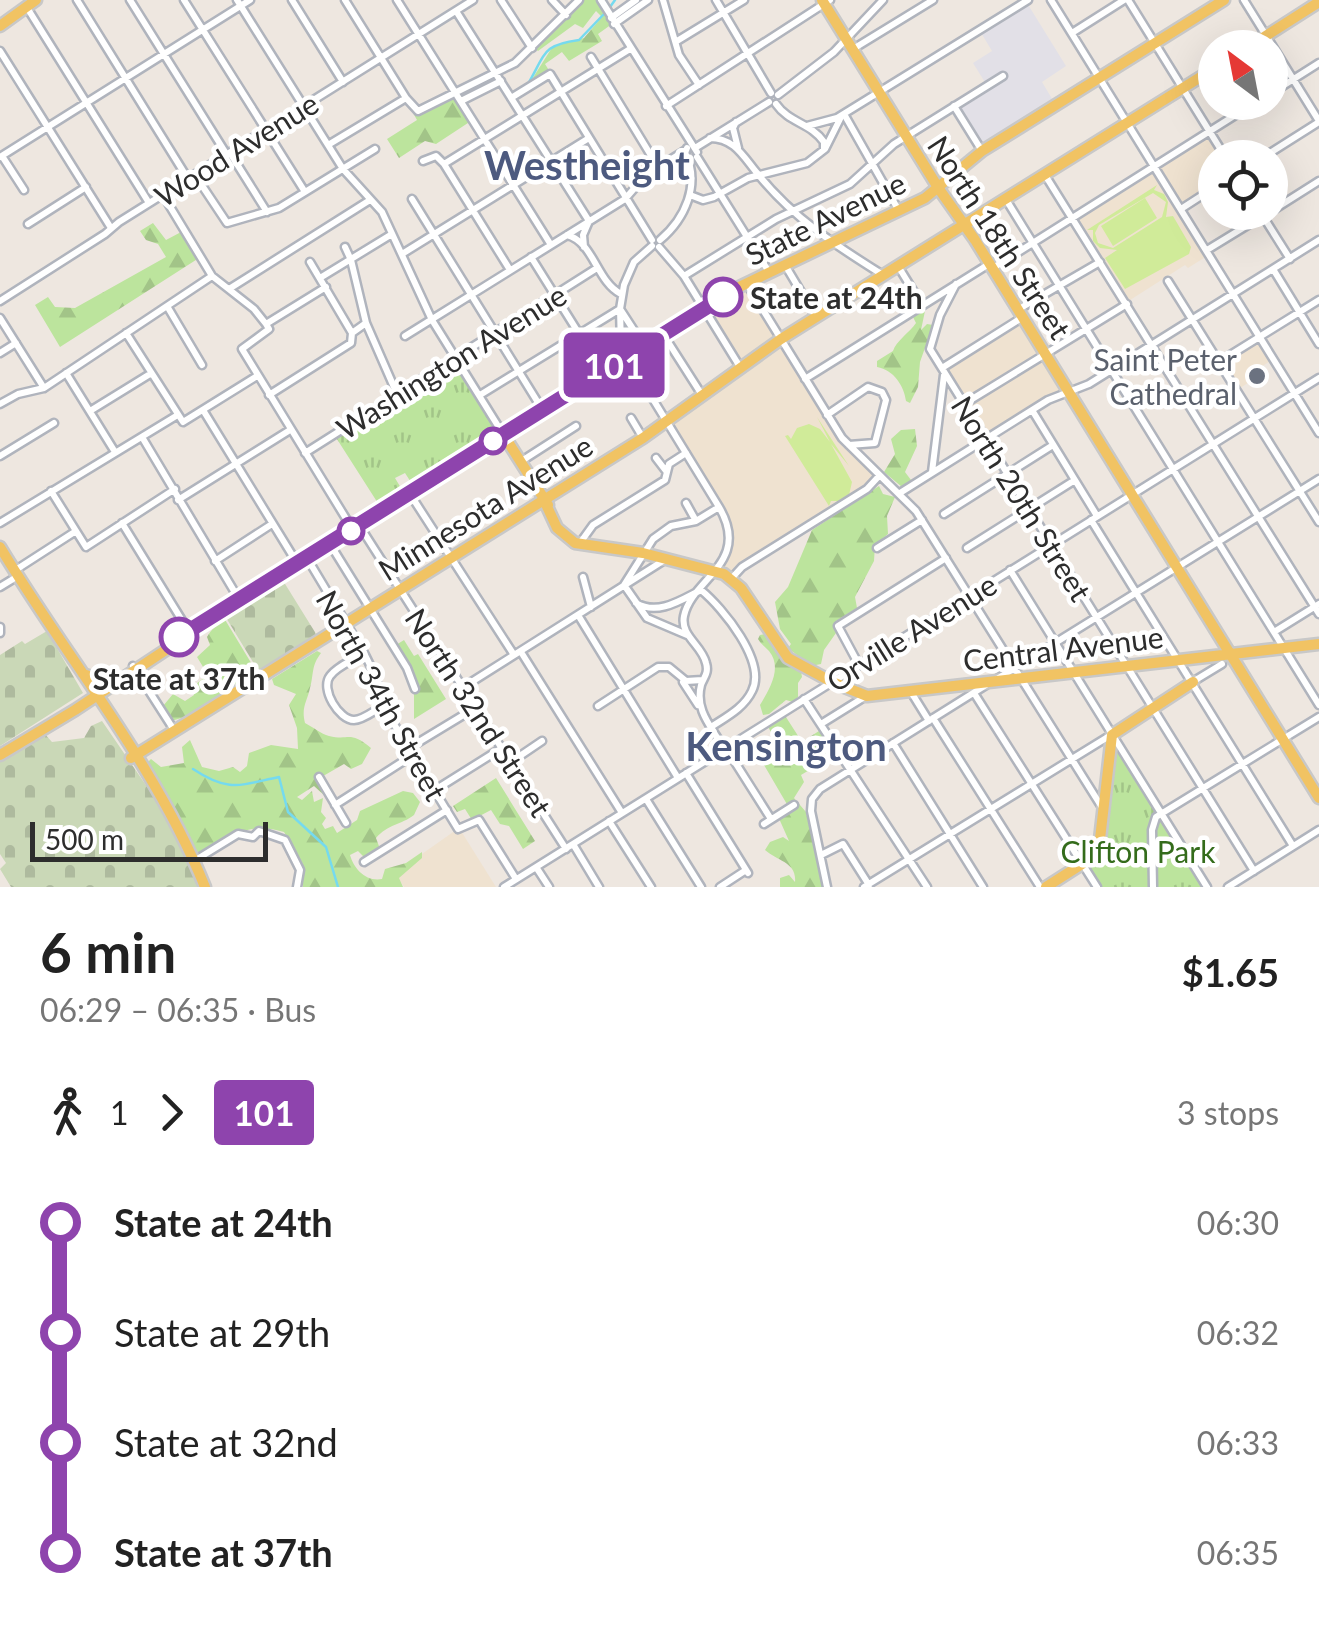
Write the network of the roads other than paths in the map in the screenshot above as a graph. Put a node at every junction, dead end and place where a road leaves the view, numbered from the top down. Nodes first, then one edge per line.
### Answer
1 (44, 0) edge
2 (77, 0) edge
3 (130, 0) edge
4 (184, 0) edge
5 (250, 0) edge
6 (292, 0) edge
7 (345, 0) edge
8 (397, 0) edge
9 (473, 0) edge
10 (501, 0) edge
11 (552, 0) edge
12 (579, 0) edge
13 (601, 0) edge
14 (636, 0) edge
15 (648, 0) edge
16 (663, 0) edge
17 (716, 0) edge
18 (744, 0) edge
19 (883, 0) edge
20 (933, 0) edge
21 (1028, 0) edge
22 (1051, 0) edge
23 (1126, 0) edge
24 (1224, 0) edge
25 (1244, 0) edge
26 (826, 2) edge
27 (1319, 2) edge
28 (239, 3) edge
29 (30, 6) edge
30 (456, 11) junction
31 (722, 13) junction
32 (566, 15) junction
33 (3, 19) edge
34 (612, 21) junction
35 (203, 30) junction
36 (1262, 30) edge
37 (1275, 30) edge
38 (1072, 32) junction
39 (419, 34) junction
40 (676, 42) junction
41 (1154, 43) junction
42 (849, 44) junction
43 (532, 48) junction
44 (630, 49) junction
45 (0, 51) edge
46 (164, 54) junction
47 (748, 54) junction
48 (591, 57) dead end
49 (381, 58) junction
50 (1319, 63) edge
51 (731, 65) junction
52 (598, 68) junction
53 (1288, 71) edge
54 (494, 72) junction
55 (762, 76) junction
56 (1004, 76) dead end
57 (126, 78) junction
58 (1099, 78) junction
59 (1198, 78) edge
60 (1293, 79) junction
61 (343, 82) junction
62 (501, 82) junction
63 (1288, 82) edge
64 (699, 85) junction
65 (1182, 88) junction
66 (560, 91) junction
67 (455, 92) junction
68 (878, 92) junction
69 (406, 98) junction
70 (511, 98) junction
71 (774, 99) junction
72 (461, 101) junction
73 (87, 103) junction
74 (666, 106) junction
75 (954, 106) junction
76 (304, 107) junction
77 (844, 114) junction
78 (522, 115) junction
79 (739, 120) junction
80 (1228, 120) edge
81 (1319, 121) edge
82 (1127, 122) junction
83 (807, 126) junction
84 (48, 127) junction
85 (266, 130) junction
86 (1210, 132) junction
87 (906, 136) junction
88 (484, 138) junction
89 (589, 138) junction
90 (708, 139) junction
91 (1215, 140) edge
92 (1288, 141) edge
93 (328, 145) junction
94 (375, 149) dead end
95 (738, 149) junction
96 (982, 151) junction
97 (690, 153) junction
98 (228, 154) junction
99 (820, 154) junction
100 (1, 157) edge
101 (423, 161) dead end
102 (551, 161) junction
103 (444, 164) junction
104 (871, 165) junction
105 (1154, 166) junction
106 (343, 168) junction
107 (658, 168) junction
108 (704, 168) junction
109 (1045, 174) junction
110 (690, 175) junction
111 (758, 175) junction
112 (192, 177) junction
113 (1319, 181) edge
114 (513, 185) junction
115 (86, 188) junction
116 (939, 189) junction
117 (24, 190) dead end
118 (304, 192) junction
119 (721, 194) junction
120 (162, 195) junction
121 (690, 196) junction
122 (412, 198) dead end
123 (1005, 198) junction
124 (1198, 198) edge
125 (625, 199) junction
126 (370, 200) junction
127 (1288, 200) edge
128 (149, 203) junction
129 (1181, 208) junction
130 (899, 210) junction
131 (472, 211) junction
132 (267, 212) junction
133 (790, 212) junction
134 (1072, 218) junction
135 (588, 221) junction
136 (28, 224) dead end
137 (965, 224) junction
138 (112, 228) junction
139 (1239, 230) edge
140 (1275, 230) edge
141 (392, 234) junction
142 (435, 234) junction
143 (566, 235) junction
144 (747, 237) junction
145 (1319, 240) edge
146 (1033, 242) junction
147 (656, 243) junction
148 (830, 243) junction
149 (551, 245) junction
150 (345, 247) dead end
151 (584, 247) junction
152 (1207, 250) junction
153 (402, 254) junction
154 (531, 257) junction
155 (1290, 259) junction
156 (351, 260) junction
157 (310, 262) dead end
158 (1100, 262) junction
159 (785, 266) junction
160 (898, 266) junction
161 (991, 266) junction
162 (597, 268) junction
163 (1273, 269) junction
164 (510, 270) junction
165 (770, 272) junction
166 (883, 274) junction
167 (212, 276) junction
168 (684, 276) junction
169 (320, 278) junction
170 (1168, 281) dead end
171 (747, 284) junction
172 (956, 284) junction
173 (1059, 285) junction
174 (326, 287) junction
175 (228, 289) junction
176 (472, 294) junction
177 (621, 294) junction
178 (1234, 294) junction
179 (555, 295) junction
180 (1319, 300) edge
181 (0, 301) edge
182 (1127, 304) junction
183 (922, 305) junction
184 (166, 306) junction
185 (704, 308) junction
186 (620, 309) junction
187 (1299, 312) junction
188 (1021, 314) junction
189 (816, 317) junction
190 (0, 318) edge
191 (432, 320) junction
192 (1193, 320) junction
193 (366, 323) junction
194 (266, 324) junction
195 (1086, 328) junction
196 (495, 332) junction
197 (126, 333) junction
198 (352, 333) junction
199 (579, 333) junction
200 (663, 334) junction
201 (405, 336) dead end
202 (1260, 336) junction
203 (781, 340) junction
204 (16, 343) junction
205 (1319, 344) edge
206 (1152, 345) junction
207 (644, 346) junction
208 (1045, 352) junction
209 (0, 353) edge
210 (456, 356) junction
211 (626, 357) junction
212 (1219, 362) junction
213 (202, 365) dead end
214 (741, 368) junction
215 (943, 370) junction
216 (1112, 370) junction
217 (519, 371) junction
218 (603, 372) junction
219 (66, 373) junction
220 (150, 374) junction
221 (257, 376) junction
222 (1319, 378) edge
223 (804, 379) junction
224 (44, 388) junction
225 (1070, 392) junction
226 (1295, 393) junction
227 (397, 394) junction
228 (269, 395) junction
229 (480, 395) junction
230 (702, 396) junction
231 (0, 404) edge
232 (964, 404) junction
233 (542, 409) junction
234 (203, 410) junction
235 (1032, 410) junction
236 (90, 411) junction
237 (827, 415) junction
238 (176, 416) junction
239 (630, 418) dead end
240 (1254, 418) junction
241 (666, 422) junction
242 (54, 423) dead end
243 (576, 426) dead end
244 (290, 430) junction
245 (1319, 433) edge
246 (503, 434) junction
247 (142, 437) junction
248 (643, 438) junction
249 (986, 439) junction
250 (1213, 443) junction
251 (849, 445) junction
252 (1053, 446) junction
253 (115, 452) junction
254 (305, 453) junction
255 (686, 453) junction
256 (0, 456) edge
257 (656, 458) dead end
258 (520, 462) junction
259 (236, 465) junction
260 (1172, 468) junction
261 (666, 472) junction
262 (932, 473) junction
263 (1007, 474) junction
264 (879, 476) junction
265 (1074, 480) junction
266 (1319, 480) edge
267 (174, 489) junction
268 (51, 491) junction
269 (1300, 491) junction
270 (900, 493) junction
271 (410, 494) junction
272 (1132, 494) junction
273 (178, 500) junction
274 (544, 500) junction
275 (686, 503) dead end
276 (719, 507) junction
277 (1029, 509) junction
278 (944, 514) dead end
279 (1258, 516) junction
280 (1094, 518) junction
281 (922, 520) junction
282 (696, 521) junction
283 (1319, 522) edge
284 (0, 523) edge
285 (122, 523) junction
286 (272, 524) junction
287 (356, 528) junction
288 (76, 531) junction
289 (1218, 542) junction
290 (330, 544) junction
291 (580, 544) junction
292 (1051, 544) junction
293 (0, 547) edge
294 (877, 548) dead end
295 (967, 548) dead end
296 (643, 553) junction
297 (451, 558) junction
298 (667, 558) junction
299 (946, 558) junction
300 (215, 561) junction
301 (302, 562) junction
302 (1177, 567) junction
303 (1010, 570) junction
304 (717, 571) junction
305 (16, 574) junction
306 (583, 577) dead end
307 (731, 579) junction
308 (624, 585) junction
309 (0, 587) edge
310 (400, 590) junction
311 (701, 590) junction
312 (1136, 592) junction
313 (969, 596) junction
314 (240, 601) junction
315 (591, 607) junction
316 (1318, 608) edge
317 (370, 609) junction
318 (648, 614) junction
319 (578, 615) junction
320 (684, 616) junction
321 (1096, 618) junction
322 (345, 624) junction
323 (51, 628) junction
324 (671, 628) junction
325 (1274, 632) junction
326 (190, 633) junction
327 (687, 636) junction
328 (1055, 643) junction
329 (1319, 644) edge
330 (1284, 648) junction
331 (364, 653) junction
332 (517, 653) junction
333 (1226, 659) junction
334 (1179, 660) junction
335 (859, 666) junction
336 (1126, 666) junction
337 (135, 668) junction
338 (1018, 672) junction
339 (1073, 672) junction
340 (84, 674) junction
341 (116, 677) junction
342 (704, 679) junction
343 (682, 680) junction
344 (835, 680) junction
345 (992, 681) junction
346 (1193, 682) junction
347 (462, 688) junction
348 (415, 689) dead end
349 (624, 690) junction
350 (910, 691) junction
351 (974, 693) junction
352 (94, 695) junction
353 (867, 696) junction
354 (804, 699) junction
355 (1319, 705) edge
356 (383, 706) junction
357 (598, 706) dead end
358 (475, 708) junction
359 (1152, 708) junction
360 (701, 710) junction
361 (1319, 717) edge
362 (931, 720) junction
363 (821, 724) junction
364 (711, 727) junction
365 (174, 730) junction
366 (1110, 732) junction
367 (1283, 740) junction
368 (542, 741) dead end
369 (893, 743) junction
370 (723, 745) junction
371 (502, 748) junction
372 (0, 752) edge
373 (411, 752) junction
374 (133, 756) junction
375 (1071, 758) junction
376 (511, 762) junction
377 (1243, 764) junction
378 (852, 770) junction
379 (682, 776) junction
380 (318, 777) dead end
381 (1031, 784) junction
382 (1202, 789) junction
383 (435, 790) junction
384 (1319, 798) edge
385 (646, 799) junction
386 (335, 805) junction
387 (794, 805) dead end
388 (990, 809) junction
389 (447, 810) junction
390 (1104, 810) junction
391 (622, 813) junction
392 (1162, 814) junction
393 (609, 821) junction
394 (346, 823) dead end
395 (1319, 830) edge
396 (950, 834) junction
397 (1294, 846) junction
398 (569, 847) junction
399 (820, 855) junction
400 (909, 859) junction
401 (194, 861) junction
402 (364, 862) dead end
403 (1082, 864) junction
404 (536, 867) junction
405 (1254, 871) junction
406 (516, 879) junction
407 (868, 886) edge
408 (204, 887) edge
409 (296, 887) edge
410 (504, 887) edge
411 (549, 887) edge
412 (599, 887) edge
413 (650, 887) edge
414 (701, 887) edge
415 (720, 887) edge
416 (827, 887) edge
417 (927, 887) edge
418 (983, 887) edge
419 (1043, 887) edge
420 (1096, 887) edge
421 (1153, 887) edge
422 (1207, 887) edge
423 (1228, 887) edge

1 - 29 main road
2 - 57 street
3 - 46 street
4 - 35 street
5 - 28 street
6 - 61 street
7 - 49 street
8 - 39 street
9 - 30 street, Wood Avenue
10 - 43 street
11 - 32 street
12 - 32 street
13 - 34 street
14 - 34 street
15 - 34 street
16 - 40 street
17 - 31 street
18 - 31 street
19 - 42 street
20 - 42 street
21 - 68 street
22 - 38 street
23 - 38 street
23 - 41 street
24 - 41 main road, State Avenue
25 - 36 street
26 - 42 main road, North 18th Street
26 - 47 street
27 - 37 main road
28 - 35 street
28 - 76 street
29 - 33 main road
29 - 73 street
30 - 39 street, Wood Avenue
30 - 54 street
31 - 40 street
31 - 47 street
32 - 43 street
34 - 44 street
35 - 46 street
35 - 85 street
38 - 58 street
39 - 49 street, Wood Avenue
39 - 67 street
40 - 64 street
41 - 58 main road, State Avenue
41 - 65 street
42 - 68 main road, North 18th Street
42 - 71 street
43 - 54 street
44 - 52 street
44 - 74 street
45 - 84 street
46 - 57 street
46 - 98 street
47 - 51 street
47 - 55 street
48 - 52 street
49 - 61 street, Wood Avenue
49 - 69 street
50 - 60 street
51 - 55 street
51 - 64 street
52 - 66 street
52 - 107 street
53 - 60 street
54 - 62 street
54 - 67 street
55 - 71 street
56 - 75 street
57 - 73 street
57 - 112 street
58 - 82 street
58 - 96 main road, State Avenue
59 - 65 main road, Minnesota Avenue
60 - 63 street
60 - 81 street
61 - 76 street, Wood Avenue
62 - 70 street
62 - 72 street
64 - 74 street
65 - 82 main road, Minnesota Avenue
65 - 86 street
66 - 70 street
66 - 78 street
66 - 89 street
67 - 69 street
67 - 72 street
68 - 77 street
68 - 87 main road, North 18th Street
69 - 93 street
70 - 78 street
71 - 79 street
71 - 83 street
72 - 88 street
73 - 84 street
73 - 128 street
74 - 97 street
75 - 87 street
75 - 96 street
76 - 85 street, Wood Avenue
76 - 93 street
77 - 83 street
77 - 99 street
77 - 104 street
78 - 88 street
78 - 102 street
79 - 90 street
79 - 95 street
80 - 86 street
81 - 92 street
82 - 105 street
82 - 109 main road, Minnesota Avenue
83 - 99 street
84 - 100 street
84 - 115 street
85 - 98 street, Wood Avenue
85 - 118 street
86 - 91 street
86 - 105 street
87 - 104 street
87 - 116 main road, North 18th Street
88 - 103 street
88 - 114 street
89 - 102 street
89 - 125 street
90 - 95 street
90 - 97 street
93 - 106 street
94 - 106 street
95 - 111 street
96 - 116 main road, State Avenue
97 - 107 street
97 - 108 street
97 - 110 street
98 - 112 street, Wood Avenue
98 - 132 street
99 - 111 street
100 - 117 street
101 - 103 street
102 - 114 street
102 - 135 street
103 - 131 street
104 - 130 street
104 - 133 street
105 - 129 street
105 - 134 street
106 - 118 street
106 - 126 street
107 - 125 street
108 - 110 street
108 - 119 street
109 - 123 main road, Minnesota Avenue
109 - 134 street
110 - 121 street
111 - 119 street
111 - 133 street
112 - 120 street, Wood Avenue
112 - 132 street
113 - 127 street
114 - 131 street
114 - 149 street
115 - 136 street
115 - 138 street
116 - 130 main road, State Avenue
116 - 137 main road, North 18th Street
118 - 132 street
119 - 121 street
119 - 144 street
120 - 128 street, Wood Avenue
120 - 167 street
121 - 147 street
122 - 142 street
123 - 137 main road, Minnesota Avenue
123 - 146 street
124 - 129 street
125 - 135 street
125 - 147 street
126 - 141 street
126 - 175 street
128 - 138 street, Wood Avenue
129 - 152 street
130 - 148 main road, State Avenue
131 - 142 street
131 - 164 street
133 - 144 street
133 - 148 street
134 - 146 street
134 - 158 street
135 - 143 street
135 - 151 street
137 - 160 main road, Minnesota Avenue
137 - 161 main road, North 18th Street
138 - 181 street, Wood Avenue
139 - 152 street
140 - 155 street
141 - 153 street
141 - 156 street
142 - 153 street
142 - 176 street
143 - 149 street
143 - 151 street
144 - 165 street
144 - 168 street
145 - 155 street
146 - 161 street
146 - 173 street
147 - 168 street
147 - 177 street
148 - 159 main road, State Avenue
148 - 166 street
149 - 154 street
150 - 156 street
151 - 162 street
152 - 178 street
153 - 191 street
154 - 164 street
154 - 179 street
155 - 163 street
156 - 169 street
156 - 193 street
157 - 169 street
158 - 173 street
158 - 182 street
159 - 165 main road, State Avenue
159 - 189 street
160 - 166 main road, Minnesota Avenue
160 - 183 street
161 - 172 street
161 - 188 main road, North 18th Street
162 - 177 street
162 - 179 street, Washington Avenue
163 - 178 street
163 - 187 street
164 - 176 street
165 - 171 main road, State Avenue
166 - 189 main road, Minnesota Avenue
167 - 175 street
167 - 184 street
168 - 185 street
169 - 174 street
170 - 192 street
171 - 185 main road, State Avenue
171 - 203 street
172 - 183 street
172 - 215 street, North 20th Street
173 - 188 street
173 - 195 street
174 - 194 street
174 - 198 street
175 - 194 street
176 - 191 street
176 - 196 street
177 - 186 street
178 - 192 street
178 - 202 street
179 - 196 street, Washington Avenue
179 - 199 street
180 - 187 street
182 - 195 street
182 - 206 street
183 - 223 street
184 - 197 street
184 - 213 street
185 - 200 main road, State Avenue
185 - 214 street
186 - 199 street
186 - 207 street
186 - 211 street
187 - 202 street
187 - 205 street
188 - 208 main road, North 18th Street
188 - 215 street
189 - 203 main road, Minnesota Avenue
190 - 204 street
191 - 201 street
191 - 210 street
192 - 206 street
192 - 212 street
193 - 198 street
193 - 227 street
194 - 221 street, North 32nd Street
195 - 208 street
195 - 216 street
196 - 210 street, Washington Avenue
196 - 217 street
197 - 219 street
197 - 220 street
198 - 228 street
199 - 217 street
199 - 218 street
200 - 207 main road, State Avenue
200 - 230 street
202 - 212 street
202 - 226 street
203 - 214 main road, Minnesota Avenue
203 - 223 street
204 - 209 street
204 - 224 street
206 - 216 street
206 - 250 street
207 - 211 main road, State Avenue
208 - 225 main road, North 18th Street
208 - 232 street
210 - 227 street, Washington Avenue
210 - 229 street
211 - 218 main road, State Avenue
211 - 241 street
212 - 240 street
214 - 230 main road, Minnesota Avenue
215 - 232 street, North 20th Street
215 - 262 street
216 - 225 street
216 - 260 street
217 - 229 street
217 - 233 street
218 - 233 main road, State Avenue
219 - 224 street
219 - 236 street
220 - 236 street
220 - 238 street
221 - 228 street, North 32nd Street
221 - 234 street
222 - 226 street, Orville Avenue
223 - 237 street
224 - 231 street
225 - 235 street
225 - 272 main road, North 18th Street
226 - 240 street, Orville Avenue
226 - 245 street
227 - 254 street, Washington Avenue
228 - 244 street, North 32nd Street
229 - 246 street
230 - 241 main road, Minnesota Avenue
232 - 249 street, North 20th Street
233 - 246 main road, State Avenue
234 - 238 street
234 - 259 street, North 34th Street
235 - 249 street
235 - 252 street
236 - 253 street
237 - 251 street
237 - 251 street
238 - 247 street
239 - 248 street
240 - 250 street, Orville Avenue
240 - 269 street
241 - 248 main road, Minnesota Avenue
241 - 255 street
242 - 256 street
243 - 258 street
244 - 254 street, North 32nd Street
244 - 259 street, Washington Avenue
246 - 258 main road
246 - 271 main road, State Avenue
247 - 253 street
247 - 267 street
248 - 274 main road, Minnesota Avenue
249 - 262 street
249 - 263 street, North 20th Street
250 - 260 street, Orville Avenue
250 - 279 street
251 - 264 street
252 - 263 street
252 - 265 street
253 - 268 street
254 - 287 street, North 32nd Street
255 - 261 street
255 - 276 street
257 - 261 street
258 - 274 main road
259 - 273 street, Washington Avenue
259 - 286 street, North 34th Street
260 - 272 street, Orville Avenue
260 - 289 street
261 - 291 street
262 - 270 street
263 - 277 street, North 20th Street
263 - 278 street
264 - 270 street
264 - 307 street
265 - 277 street
265 - 280 street
266 - 269 street
267 - 273 street
267 - 285 street
268 - 284 street
268 - 288 street
269 - 279 street
269 - 283 street
270 - 281 street
271 - 287 main road, State Avenue
271 - 297 street
272 - 280 street, Orville Avenue
272 - 302 main road, North 18th Street
273 - 300 street
274 - 291 main road
274 - 297 main road, Minnesota Avenue
275 - 282 street
276 - 282 street
276 - 304 street
277 - 292 street, North 20th Street
277 - 295 street
279 - 289 street
279 - 316 street
280 - 292 street, Orville Avenue
280 - 312 street
281 - 294 street
281 - 299 street
282 - 296 street
285 - 288 street
285 - 326 street
286 - 300 street
286 - 301 street, North 34th Street
287 - 290 main road, State Avenue
287 - 310 street, North 32nd Street
288 - 305 street
289 - 302 street
289 - 325 street
290 - 301 main road, State Avenue
290 - 317 street
291 - 296 main road
292 - 303 street, Orville Avenue
292 - 321 street, North 20th Street
293 - 305 main road
296 - 298 main road
296 - 308 street
297 - 310 main road, Minnesota Avenue
297 - 332 street
298 - 304 main road
298 - 308 street
299 - 313 street
299 - 335 street
300 - 314 street
301 - 314 main road, State Avenue
301 - 322 street, North 34th Street
302 - 312 street
302 - 333 main road, North 18th Street
303 - 313 street, Orville Avenue
303 - 328 street
304 - 307 main road
304 - 311 street
305 - 309 street
305 - 323 main road
306 - 315 street
307 - 344 main road
308 - 315 street
308 - 318 street
310 - 317 main road, Minnesota Avenue
310 - 347 street, North 32nd Street
311 - 318 street
311 - 320 street
311 - 364 street
312 - 321 street
312 - 334 street
313 - 335 street, Orville Avenue
313 - 338 street
314 - 326 main road, State Avenue
315 - 319 street
316 - 325 street
317 - 322 main road, Minnesota Avenue
317 - 348 street
318 - 324 street
319 - 332 street
319 - 349 street
320 - 324 street
320 - 327 street
321 - 328 street
321 - 336 street, North 20th Street
322 - 331 street, North 34th Street
322 - 365 main road, Minnesota Avenue
323 - 340 main road
323 - 352 main road
324 - 327 street
325 - 330 street
326 - 337 main road, State Avenue
327 - 342 street
328 - 338 street
328 - 339 street
329 - 330 main road, Central Avenue
330 - 333 main road, Central Avenue
330 - 355 street
331 - 356 street, North 34th Street
331 - 356 street
332 - 347 street
332 - 391 street
333 - 334 main road, Central Avenue
333 - 346 street
333 - 367 main road, North 18th Street
334 - 336 main road, Central Avenue
334 - 346 street
335 - 344 street, Orville Avenue
336 - 339 main road, Central Avenue
336 - 359 street, North 20th Street
337 - 341 main road, State Avenue
337 - 352 main road, State Avenue
337 - 365 street
338 - 339 main road, Central Avenue
338 - 345 main road, Central Avenue
338 - 375 street
339 - 366 street
340 - 341 main road
340 - 352 main road
341 - 352 main road, State Avenue
342 - 343 street
342 - 360 street
343 - 349 street
343 - 360 street
344 - 353 main road
344 - 354 street, Orville Avenue
345 - 350 main road, Central Avenue
345 - 351 street
346 - 359 main road
346 - 377 street
347 - 358 street, North 32nd Street
349 - 357 street
349 - 379 street
350 - 353 main road, Central Avenue
350 - 362 street
351 - 362 street
351 - 381 street
352 - 372 main road, State Avenue
352 - 374 main road
353 - 363 street, Central Avenue
354 - 363 street
354 - 370 street, Orville Avenue
356 - 373 street, North 34th Street
358 - 371 street, North 32nd Street
358 - 373 street
359 - 366 main road
359 - 382 street, North 20th Street
360 - 364 street
361 - 367 street
362 - 369 street
362 - 388 street
363 - 378 street
364 - 370 street
365 - 374 main road, Minnesota Avenue
366 - 375 street
366 - 390 main road
366 - 392 street
367 - 377 street
367 - 384 main road, North 18th Street
368 - 376 street
369 - 378 street
369 - 396 street
370 - 379 street, Orville Avenue
370 - 387 street
371 - 376 street, North 32nd Street
371 - 383 street
373 - 383 street, North 34th Street
373 - 386 street
374 - 401 main road
375 - 381 street
375 - 390 street
376 - 398 street, North 32nd Street
377 - 382 street
377 - 397 street
378 - 399 street
378 - 400 street
379 - 385 street, Orville Avenue
379 - 415 street
380 - 386 street
381 - 388 street
381 - 403 street
382 - 392 street
382 - 405 street, North 20th Street
383 - 389 street, North 34th Street
385 - 391 street, Orville Avenue
385 - 414 street
386 - 394 street
388 - 396 street
388 - 419 street
389 - 402 street
389 - 406 street, North 34th Street
390 - 403 main road
391 - 393 street, Orville Avenue
392 - 421 street
392 - 422 street
393 - 398 street, Orville Avenue
393 - 413 street
395 - 397 street
396 - 400 street
396 - 418 street
397 - 405 street
398 - 404 street, Orville Avenue
398 - 412 street, North 32nd Street
399 - 407 street
399 - 416 street
400 - 407 street
400 - 417 street
401 - 408 main road
401 - 409 street
403 - 419 main road
403 - 420 street
404 - 406 street, Orville Avenue
404 - 411 street
405 - 423 street
406 - 410 street, Orville Avenue

